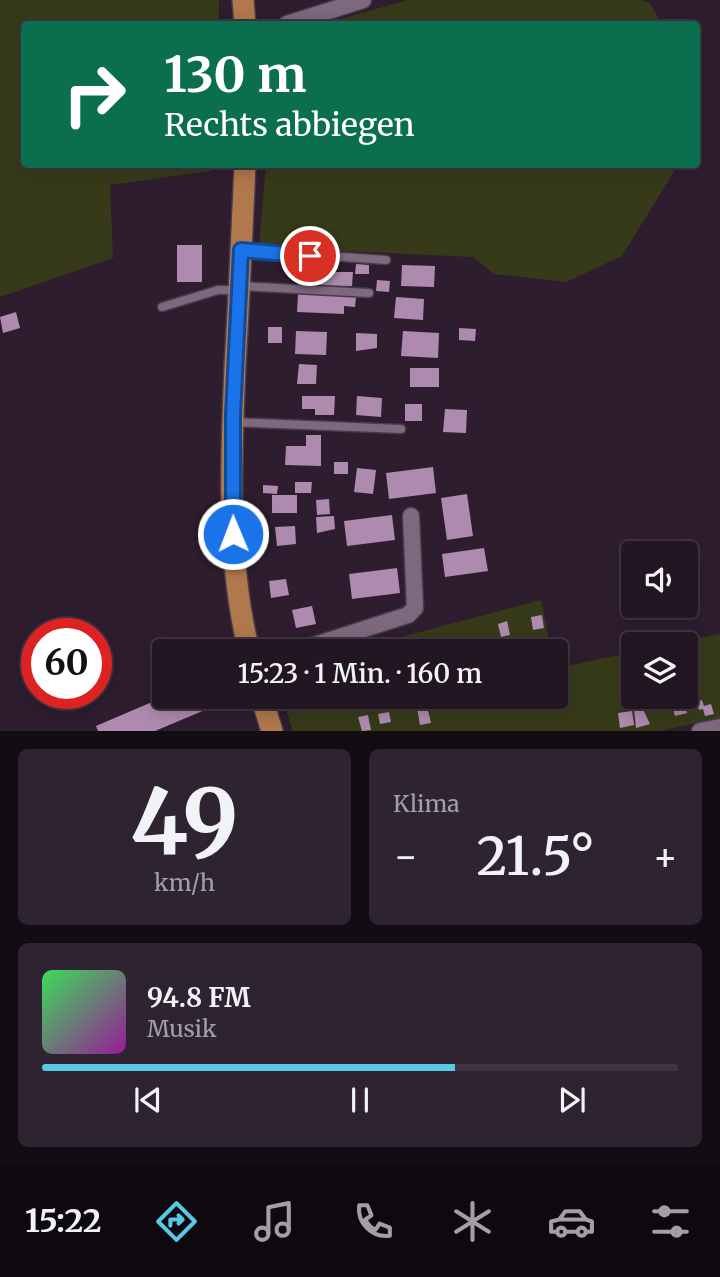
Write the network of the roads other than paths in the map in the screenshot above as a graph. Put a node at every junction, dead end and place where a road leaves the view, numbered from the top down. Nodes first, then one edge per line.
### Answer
1 (243, 0) edge
2 (363, 0) edge
3 (245, 21) edge
4 (296, 21) edge
5 (245, 168) edge
6 (241, 250) junction
7 (386, 260) dead end
8 (239, 288) junction
9 (369, 293) dead end
10 (162, 307) dead end
11 (233, 422) junction
12 (401, 429) dead end
13 (411, 516) dead end
14 (247, 639) edge
15 (333, 639) edge
16 (265, 709) edge
17 (720, 727) edge
18 (272, 731) edge
19 (700, 731) edge

1 - 3 main road
2 - 4 street
5 - 6 main road
6 - 7 lane
6 - 8 main road
8 - 9 lane
8 - 10 lane
8 - 11 main road
11 - 12 lane
11 - 14 main road
13 - 15 street
16 - 18 main road
17 - 19 street

